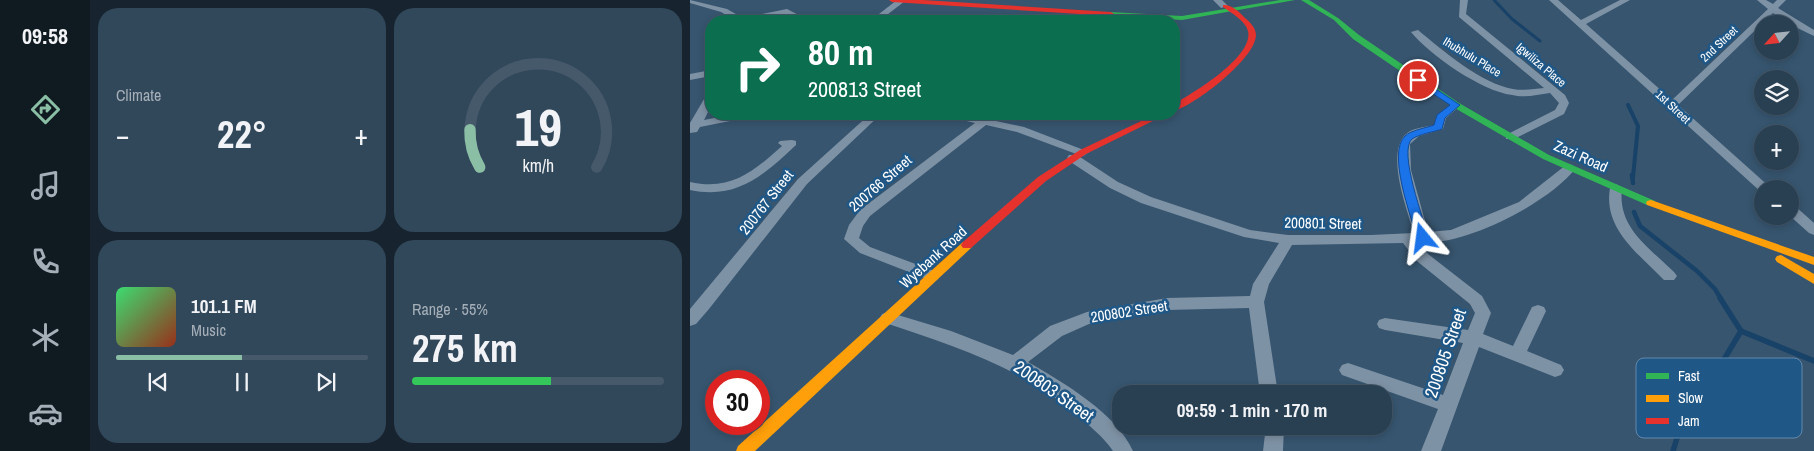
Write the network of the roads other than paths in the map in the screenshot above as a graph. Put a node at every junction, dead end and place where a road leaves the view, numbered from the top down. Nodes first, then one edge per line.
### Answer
1 (892, 0) edge
2 (901, 0) edge
3 (1252, 0) edge
4 (1289, 0) edge
5 (1304, 0) edge
6 (1464, 0) edge
7 (1553, 0) edge
8 (1626, 0) edge
9 (1761, 0) edge
10 (1782, 0) edge
11 (690, 1) edge
12 (1224, 5) edge
13 (1773, 9) junction
14 (734, 15) edge
15 (769, 15) edge
16 (795, 15) edge
17 (882, 15) edge
18 (1148, 15) edge
19 (1180, 18) edge
20 (1580, 24) junction
21 (1415, 32) dead end
22 (1814, 33) edge
23 (1356, 37) junction
24 (705, 74) edge
25 (690, 77) edge
26 (1552, 90) junction
27 (1180, 104) edge
28 (1456, 105) junction
29 (1672, 105) junction
30 (705, 107) edge
31 (727, 120) edge
32 (869, 120) edge
33 (979, 120) edge
34 (1150, 120) edge
35 (984, 121) junction
36 (692, 129) edge
37 (1510, 137) junction
38 (784, 143) dead end
39 (1078, 155) junction
40 (1570, 168) junction
41 (1756, 180) edge
42 (1616, 188) junction
43 (693, 191) edge
44 (1799, 216) edge
45 (1814, 229) edge
46 (1415, 238) junction
47 (1746, 238) junction
48 (1288, 240) junction
49 (1814, 261) edge
50 (932, 276) junction
51 (1668, 276) dead end
52 (1814, 280) edge
53 (1256, 302) junction
54 (1538, 311) dead end
55 (888, 318) junction
56 (690, 320) edge
57 (1385, 324) dead end
58 (1475, 338) junction
59 (1517, 354) junction
60 (1016, 362) junction
61 (1348, 370) dead end
62 (1555, 370) dead end
63 (1268, 385) edge
64 (1448, 404) junction
65 (1274, 435) edge
66 (744, 451) edge
67 (1123, 451) edge
68 (1273, 451) edge
69 (1431, 451) edge

1 - 2 street
2 - 17 street
2 - 18 street
3 - 12 street
4 - 12 street
4 - 23 street, Zazi Road
5 - 23 street, Zazi Road
6 - 26 street, Igwiliza Place
7 - 20 street, 1st Street
8 - 20 street
9 - 13 street
10 - 13 street, 2nd Street
11 - 14 street
12 - 19 street
12 - 27 street
13 - 22 street
13 - 29 street, 2nd Street
15 - 16 street
20 - 29 street, 1st Street
21 - 26 street, Ihubhulu Place
23 - 28 street, Zazi Road
24 - 25 street
26 - 37 street, Igwiliza Place
28 - 37 street, Zazi Road
28 - 46 street
29 - 41 street, 1st Street
30 - 36 street
31 - 36 street
32 - 56 street, 200767 Street
33 - 35 street, 200801 Street
34 - 39 street, Wyebank Road
35 - 39 street, 200801 Street
35 - 50 street, 200766 Street
37 - 40 street, Zazi Road
38 - 43 street
39 - 48 street, 200801 Street
39 - 50 street, Wyebank Road
40 - 42 street, Zazi Road
40 - 46 street, 200801 Street
42 - 47 street, Zazi Road
42 - 51 street
44 - 45 street
46 - 48 street, 200801 Street
46 - 58 street, 200805 Street
47 - 49 street, Zazi Road
47 - 52 street
48 - 53 street
50 - 55 street, Wyebank Road
53 - 60 street, 200802 Street
53 - 63 street
54 - 59 street
55 - 60 street, 200803 Street
55 - 66 street, Wyebank Road
57 - 58 street
58 - 59 street
58 - 64 street, 200805 Street
59 - 62 street
60 - 67 street, 200803 Street
61 - 64 street
64 - 69 street, 200805 Street
65 - 68 street

